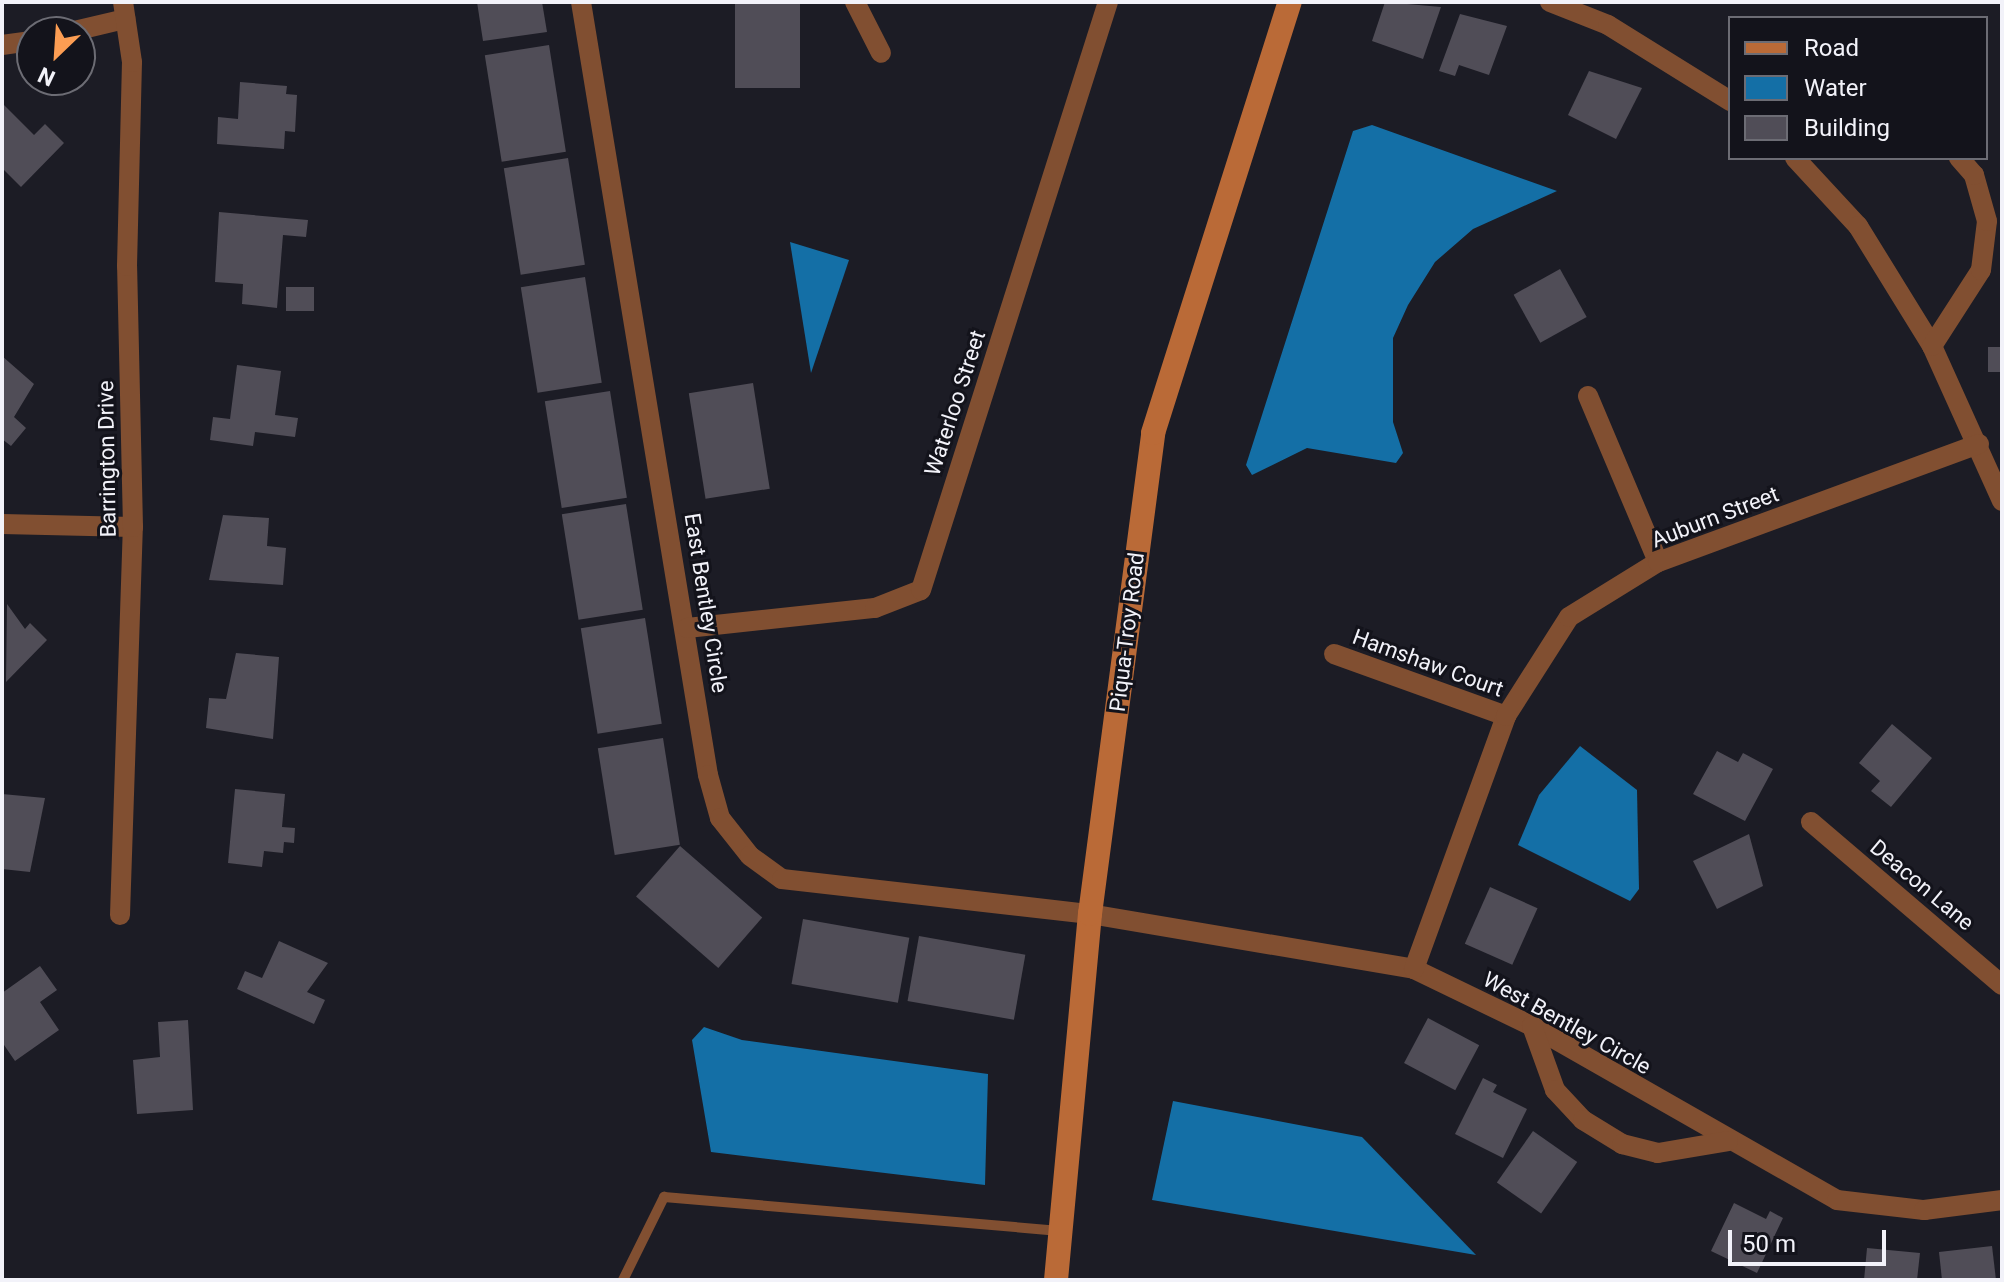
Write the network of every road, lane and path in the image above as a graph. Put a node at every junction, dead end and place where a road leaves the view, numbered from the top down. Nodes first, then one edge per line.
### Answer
1 (581, 2) edge
2 (855, 2) edge
3 (1108, 2) edge
4 (1290, 2) edge
5 (1550, 2) edge
6 (124, 11) edge
7 (96, 22) edge
8 (881, 53) dead end
9 (1728, 100) edge
10 (1797, 160) edge
11 (1961, 160) edge
12 (1932, 346) junction
13 (1588, 396) dead end
14 (1979, 444) junction
15 (2002, 501) edge
16 (2, 524) edge
17 (133, 527) junction
18 (1658, 562) junction
19 (687, 628) junction
20 (1334, 654) dead end
21 (1506, 716) junction
22 (1811, 822) dead end
23 (1090, 914) junction
24 (120, 915) dead end
25 (1414, 969) junction
26 (2002, 985) edge
27 (1532, 1026) junction
28 (1728, 1141) junction
29 (2002, 1200) edge
30 (1057, 1231) junction
31 (623, 1280) edge
32 (1056, 1280) edge

1 - 19 street, East Bentley Circle
2 - 8 street
3 - 19 street, Waterloo Street
4 - 23 street, Piqua-Troy Road
5 - 9 street
6 - 7 street
6 - 17 street, Barrington Drive
10 - 12 street
11 - 12 street
12 - 14 street
13 - 18 street
14 - 15 street
14 - 18 street, Auburn Street
16 - 17 street
17 - 24 street, Barrington Drive
18 - 21 street, Auburn Street
19 - 23 street, East Bentley Circle
20 - 21 street, Hamshaw Court
21 - 25 street, Auburn Street
22 - 26 street, Deacon Lane
23 - 25 street, West Bentley Circle
23 - 30 street, Piqua-Troy Road
25 - 27 street, West Bentley Circle
27 - 28 street, West Bentley Circle
27 - 28 street
28 - 29 street, West Bentley Circle
30 - 31 lane
30 - 32 street, Piqua-Troy Road

